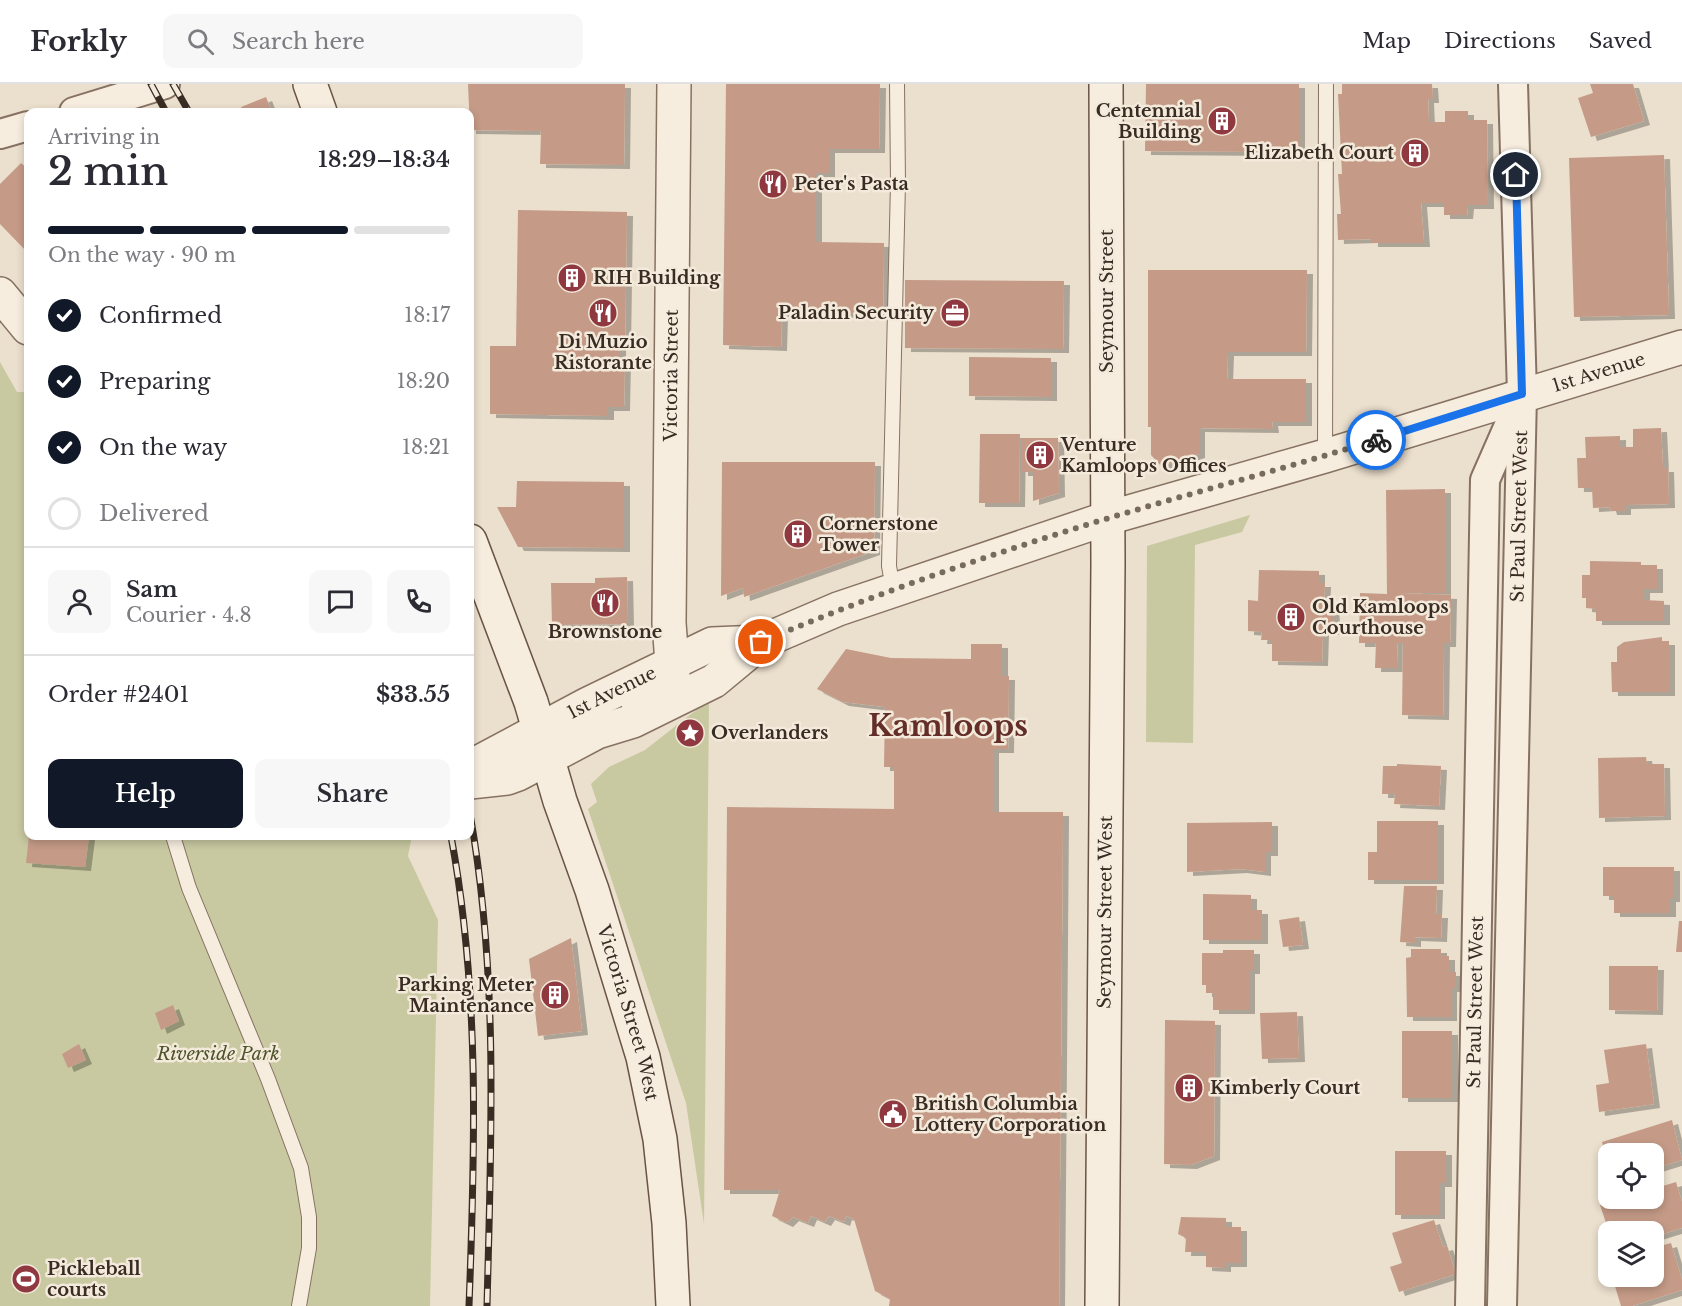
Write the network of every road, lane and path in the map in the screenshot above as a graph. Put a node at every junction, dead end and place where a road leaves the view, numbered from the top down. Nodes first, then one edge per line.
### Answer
1 (165, 84) edge
2 (310, 84) edge
3 (674, 84) edge
4 (897, 84) edge
5 (1106, 84) edge
6 (1326, 84) edge
7 (1513, 84) edge
8 (87, 108) edge
9 (319, 108) edge
10 (24, 127) edge
11 (0, 134) edge
12 (0, 294) edge
13 (24, 323) edge
14 (1682, 347) edge
15 (1522, 394) junction
16 (1324, 456) junction
17 (1108, 518) junction
18 (474, 551) edge
19 (893, 589) junction
20 (761, 642) junction
21 (671, 664) junction
22 (597, 732) junction
23 (543, 745) junction
24 (474, 766) edge
25 (474, 782) edge
26 (174, 840) edge
27 (299, 1306) edge
28 (673, 1306) edge
29 (1102, 1306) edge
30 (1470, 1306) edge
31 (1502, 1306) edge

1 - 8 street
2 - 9 street
3 - 21 street, Victoria Street
4 - 19 lane
5 - 17 street, Seymour Street
6 - 16 lane
7 - 15 street
10 - 11 street
12 - 13 street
14 - 15 street, 1st Avenue
15 - 16 street, 1st Avenue
15 - 30 street, St Paul Street West
15 - 31 street, St Paul Street West
16 - 17 street, 1st Avenue
17 - 19 street, 1st Avenue
17 - 29 street, Seymour Street West
18 - 23 street, Victoria Street West
19 - 20 street, 1st Avenue
20 - 21 street, 1st Avenue
20 - 22 street, 1st Avenue
21 - 22 street, Victoria Street
21 - 23 street, 1st Avenue
22 - 23 street, 1st Avenue
23 - 24 street, 1st Avenue
23 - 25 street
23 - 28 street, Victoria Street West
26 - 27 lane

